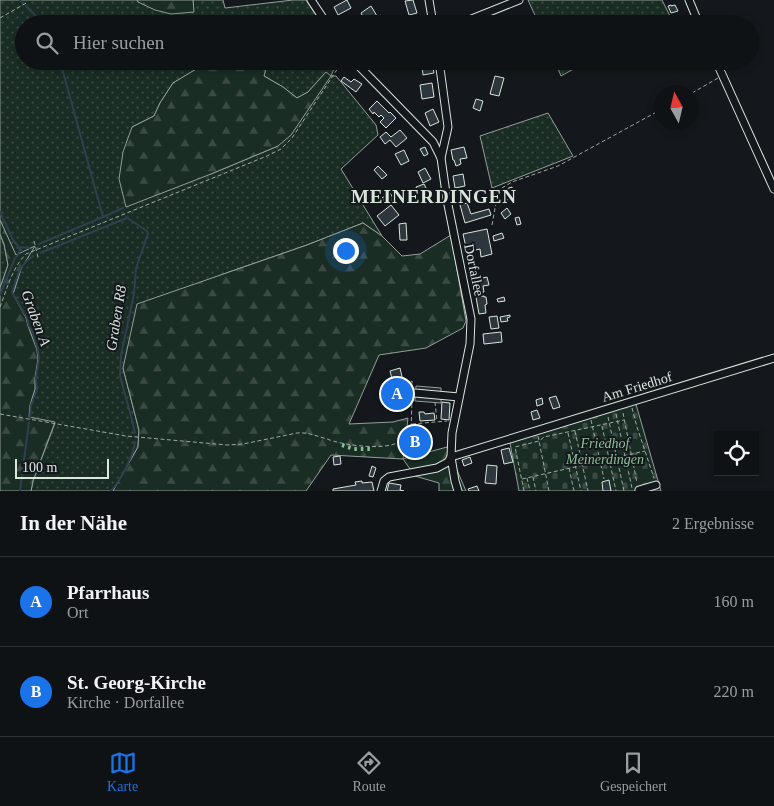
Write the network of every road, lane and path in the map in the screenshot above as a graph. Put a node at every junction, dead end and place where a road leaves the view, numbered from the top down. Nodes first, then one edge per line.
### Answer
1 (311, 0) edge
2 (429, 0) edge
3 (520, 0) edge
4 (689, 0) edge
5 (28, 2) dead end
6 (321, 15) edge
7 (432, 15) edge
8 (482, 15) edge
9 (694, 15) edge
10 (0, 18) edge
11 (337, 70) edge
12 (363, 70) edge
13 (440, 70) edge
14 (720, 70) edge
15 (723, 75) junction
16 (699, 89) edge
17 (654, 114) edge
18 (446, 136) junction
19 (433, 142) junction
20 (441, 158) junction
21 (774, 189) edge
22 (492, 224) dead end
23 (34, 241) dead end
24 (36, 249) junction
25 (38, 257) dead end
26 (0, 307) edge
27 (774, 358) edge
28 (398, 385) dead end
29 (413, 393) junction
30 (435, 395) junction
31 (459, 397) junction
32 (399, 401) dead end
33 (631, 402) junction
34 (623, 413) dead end
35 (0, 414) edge
36 (590, 414) junction
37 (616, 414) dead end
38 (608, 417) dead end
39 (454, 420) junction
40 (624, 420) junction
41 (437, 421) junction
42 (617, 422) junction
43 (609, 423) junction
44 (411, 424) junction
45 (602, 425) junction
46 (593, 427) junction
47 (575, 430) junction
48 (537, 431) junction
49 (568, 432) junction
50 (539, 441) junction
51 (645, 451) junction
52 (631, 454) junction
53 (625, 456) junction
54 (451, 457) junction
55 (617, 458) junction
56 (609, 459) junction
57 (600, 461) junction
58 (582, 465) junction
59 (576, 467) junction
60 (569, 468) junction
61 (545, 474) junction
62 (533, 476) junction
63 (527, 478) junction
64 (604, 478) dead end
65 (522, 479) junction
66 (656, 485) joint
67 (636, 488) junction
68 (381, 491) edge
69 (458, 491) edge
70 (524, 491) edge
71 (530, 491) edge
72 (536, 491) edge
73 (549, 491) edge
74 (574, 491) edge
75 (581, 491) edge
76 (588, 491) edge
77 (616, 491) edge
78 (624, 491) edge

1 - 6 street
2 - 7 street
3 - 8 street
4 - 9 street
5 - 10 path
11 - 24 path
12 - 19 street, Dorfallee
13 - 18 street
14 - 15 street
15 - 16 path
15 - 21 street
17 - 22 path
18 - 19 street
18 - 20 street
19 - 20 street, Dorfallee
20 - 31 street, Dorfallee
23 - 24 path
24 - 25 path
24 - 26 path
27 - 33 street, Am Friedhof
28 - 29 path
29 - 30 street
29 - 32 path
29 - 44 path
30 - 31 street
30 - 41 path
31 - 39 street, Dorfallee
33 - 36 street, Am Friedhof
33 - 51 path
34 - 40 path
35 - 44 path
36 - 46 path
36 - 48 street, Am Friedhof
37 - 42 path
38 - 43 path
39 - 41 path
39 - 54 street, Dorfallee
40 - 42 path
40 - 52 path
41 - 44 path
42 - 43 path
42 - 53 path
43 - 45 path
43 - 55 path
45 - 46 path
45 - 56 path
46 - 47 path
46 - 57 path
47 - 49 path
47 - 58 path
48 - 50 path
48 - 54 street, Am Friedhof
49 - 50 path
49 - 59 path
50 - 61 path
50 - 65 path
51 - 52 path
51 - 66 path
52 - 53 path
52 - 67 path
53 - 55 path
53 - 67 path
54 - 68 street
54 - 69 street, Dorfallee
55 - 56 path
55 - 78 path
56 - 57 path
56 - 77 path
57 - 58 path
57 - 64 path
58 - 59 path
58 - 76 path
59 - 60 path
59 - 75 path
60 - 61 path
60 - 74 path
61 - 62 path
61 - 73 path
62 - 63 path
62 - 72 path
63 - 65 path
63 - 71 path
65 - 70 path
66 - 67 street

